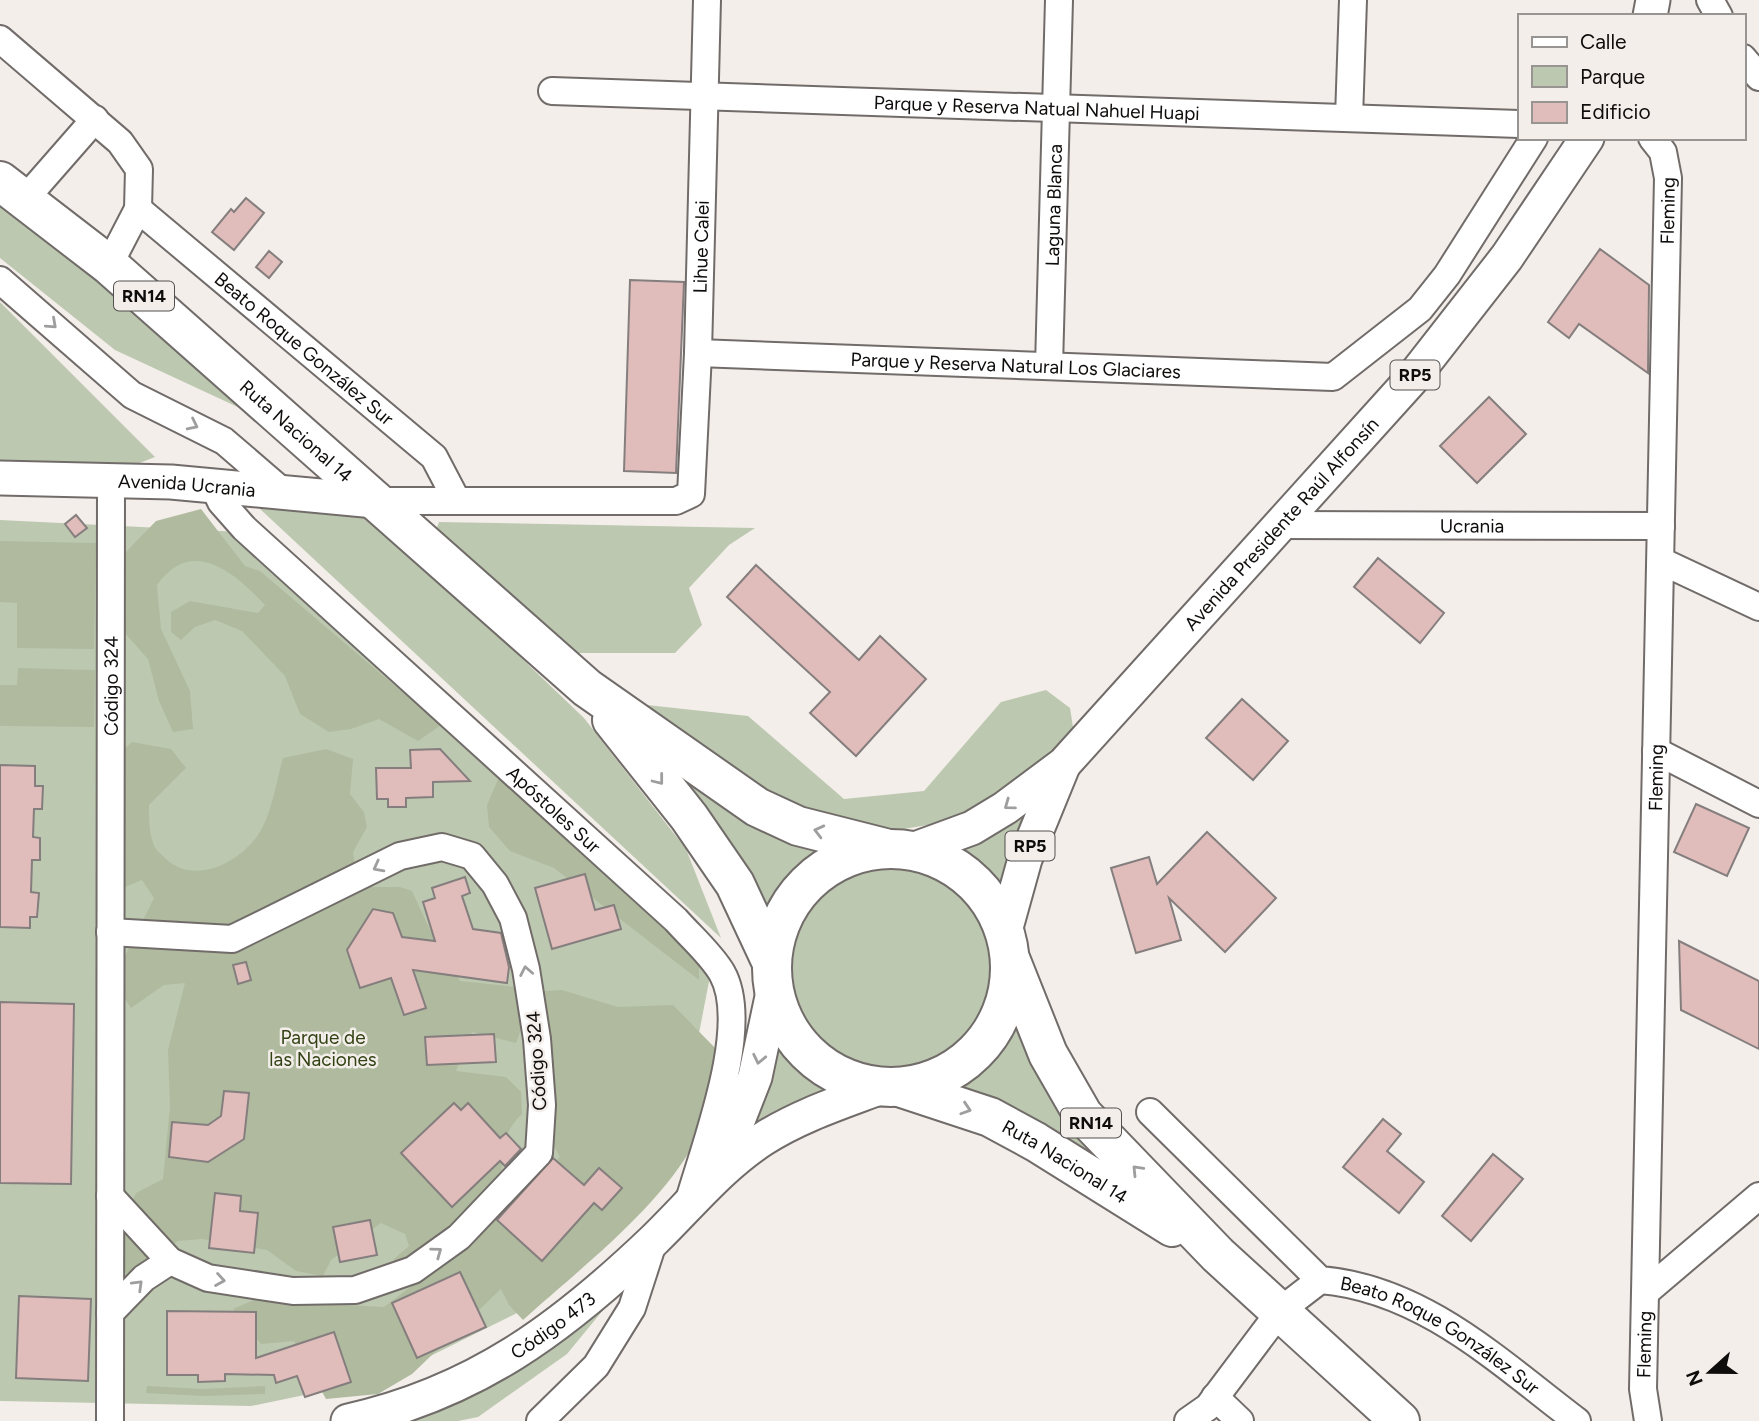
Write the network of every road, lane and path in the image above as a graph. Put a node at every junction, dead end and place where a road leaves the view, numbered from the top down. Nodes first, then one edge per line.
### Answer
1 (707, 0) edge
2 (1059, 0) edge
3 (1353, 0) edge
4 (0, 39) edge
5 (1745, 60) edge
6 (1759, 77) edge
7 (552, 91) dead end
8 (704, 96) junction
9 (1056, 108) junction
10 (1349, 118) junction
11 (95, 119) junction
12 (1518, 124) edge
13 (1533, 140) edge
14 (1586, 140) edge
15 (1654, 140) edge
16 (13, 190) edge
17 (138, 209) junction
18 (109, 265) junction
19 (0, 280) edge
20 (698, 353) junction
21 (1049, 366) junction
22 (0, 478) edge
23 (111, 480) junction
24 (213, 485) junction
25 (281, 490) junction
26 (456, 499) junction
27 (375, 501) junction
28 (1283, 525) junction
29 (1661, 526) junction
30 (1661, 561) junction
31 (1759, 607) edge
32 (587, 688) junction
33 (1656, 751) junction
34 (1064, 764) junction
35 (1759, 804) edge
36 (899, 849) junction
37 (110, 932) junction
38 (1007, 945) junction
39 (772, 977) junction
40 (890, 1088) junction
41 (1150, 1112) dead end
42 (718, 1172) junction
43 (110, 1196) junction
44 (1759, 1196) edge
45 (688, 1203) junction
46 (654, 1240) junction
47 (1218, 1255) junction
48 (170, 1261) junction
49 (1320, 1280) junction
50 (1647, 1291) junction
51 (1281, 1310) junction
52 (110, 1313) junction
53 (1215, 1397) junction
54 (110, 1421) edge
55 (348, 1421) edge
56 (540, 1421) edge
57 (1188, 1421) edge
58 (1240, 1421) edge
59 (1400, 1421) edge
60 (1577, 1421) edge
61 (1648, 1421) edge

1 - 8 street, Lihue Calei
2 - 9 street, Laguna Blanca
3 - 10 street
4 - 11 street
5 - 6 street
7 - 8 street, Parque y Reserva Natual Nahuel Huapi
8 - 9 street, Parque y Reserva Natual Nahuel Huapi
8 - 20 street, Lihue Calei
9 - 10 street, Parque y Reserva Natual Nahuel Huapi
9 - 21 street, Laguna Blanca
10 - 12 street, Parque y Reserva Natual Nahuel Huapi
11 - 16 street
11 - 17 street
13 - 21 street, Parque y Reserva Natural Los Glaciares
14 - 28 main road, Avenida Presidente Raúl Alfonsín / RP5
15 - 29 street, Fleming
16 - 18 highway, Ruta Nacional 14 / RN14
17 - 18 street
17 - 26 street, Beato Roque González Sur
18 - 27 highway, Ruta Nacional 14 / RN14
19 -> 25 street
20 - 21 street, Parque y Reserva Natural Los Glaciares
20 - 26 street, Lihue Calei
22 - 23 main road, Avenida Ucrania
23 - 24 main road, Avenida Ucrania
23 - 37 street, Código 324
24 - 25 main road, Avenida Ucrania
24 - 45 street, Apóstoles Sur
25 - 27 main road, Avenida Ucrania
26 - 27 street
27 - 32 highway, Ruta Nacional 14 / RN14
28 - 29 street, Ucrania
28 - 34 main road, Avenida Presidente Raúl Alfonsín / RP5
29 - 30 street, Fleming
30 - 31 street
30 - 33 street, Fleming
36 -> 32 highway, Ruta Nacional 14 / RN14
32 -> 39 highway, Ruta Nacional 14 / RN14
33 - 35 street
33 - 50 street, Fleming
34 -> 36 main road, Avenida Presidente Raúl Alfonsín / RP5
34 - 38 main road, Avenida Presidente Raúl Alfonsín / RP5
36 - 38 highway, RN14
36 - 39 highway, RN14
37 - 43 street, Código 324
48 -> 37 street, Código 324
38 - 40 highway, RN14
47 -> 38 highway, Ruta Nacional 14 / RN14
39 - 40 highway, RN14
39 -> 42 main road
40 - 42 main road
40 -> 47 highway, Ruta Nacional 14 / RN14
41 - 49 street, Beato Roque González Sur
42 - 45 main road, Código 473
43 - 48 street, Código 324
43 - 52 street, Código 324
44 - 50 street
45 - 46 main road, Código 473
46 - 55 main road, Código 473
46 - 56 street
47 - 51 highway, Ruta Nacional 14 / RN14
52 -> 48 street
49 - 51 street
49 - 60 street, Beato Roque González Sur
50 - 61 street, Fleming
51 - 53 street
51 - 59 highway, Ruta Nacional 14 / RN14
52 - 54 street, Código 324
53 - 57 street
53 - 58 street

